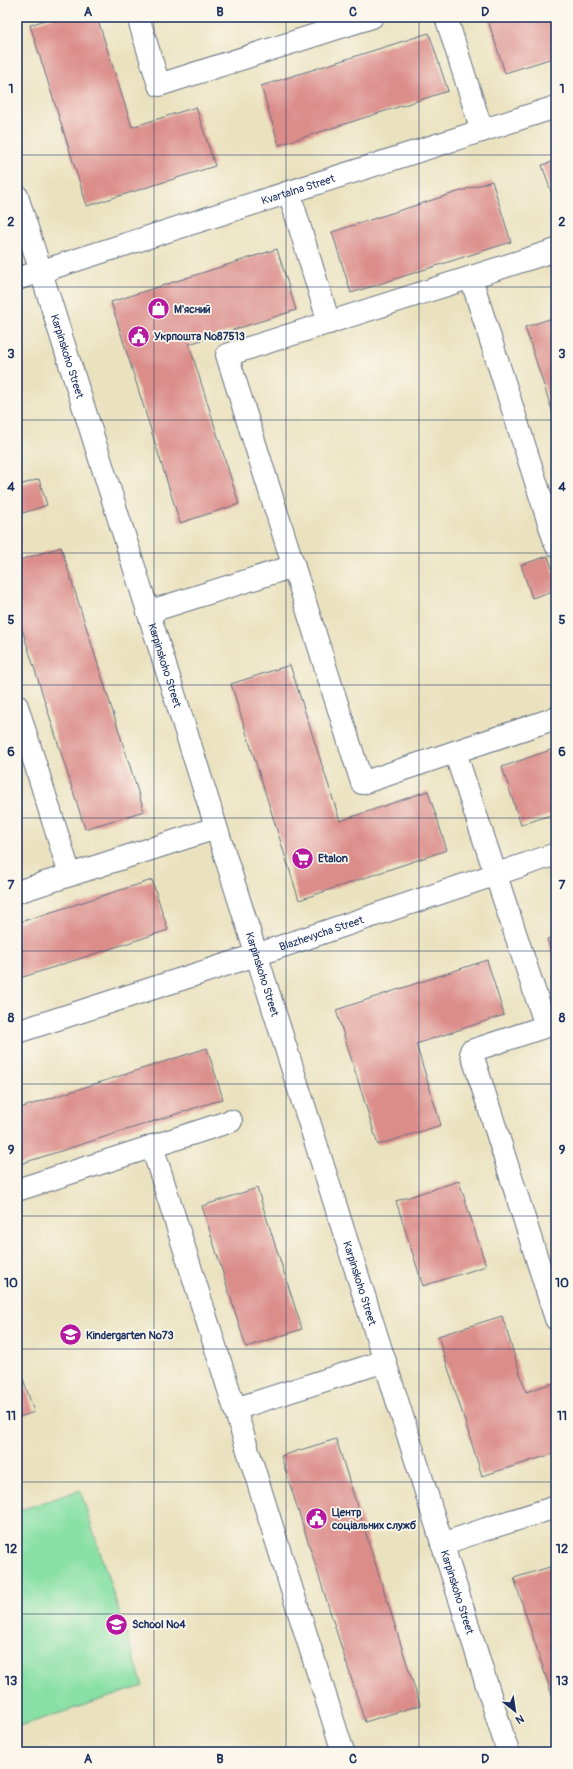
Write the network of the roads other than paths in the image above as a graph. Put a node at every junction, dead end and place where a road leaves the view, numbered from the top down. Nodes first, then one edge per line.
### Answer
1 (138, 17) edge
2 (372, 17) edge
3 (446, 17) edge
4 (556, 108) edge
5 (482, 131) junction
6 (289, 192) junction
7 (17, 196) edge
8 (556, 250) edge
9 (41, 271) junction
10 (471, 278) junction
11 (17, 279) edge
12 (329, 323) junction
13 (556, 545) edge
14 (294, 566) junction
15 (148, 612) junction
16 (17, 706) edge
17 (556, 718) edge
18 (454, 752) junction
19 (216, 828) junction
20 (556, 854) edge
21 (495, 874) junction
22 (70, 875) junction
23 (17, 892) edge
24 (256, 955) junction
25 (551, 1024) edge
26 (17, 1032) edge
27 (231, 1120) dead end
28 (152, 1146) junction
29 (17, 1190) edge
30 (556, 1319) edge
31 (385, 1361) junction
32 (235, 1409) junction
33 (556, 1507) edge
34 (442, 1544) junction
35 (343, 1752) edge
36 (508, 1752) edge

1 - 2 street
3 - 5 street
4 - 5 street, Kvartalna Street
5 - 6 street, Kvartalna Street
6 - 9 street, Kvartalna Street
6 - 12 street
7 - 9 street, Karpinskoho Street
8 - 10 street
9 - 11 street, Kvartalna Street
9 - 15 street, Karpinskoho Street
10 - 12 street
10 - 13 street
12 - 14 street
14 - 15 street
14 - 18 street
15 - 19 street, Karpinskoho Street
16 - 22 street
17 - 18 street
18 - 21 street
19 - 22 street
19 - 24 street, Karpinskoho Street
20 - 21 street, Blazhevycha Street
21 - 24 street, Blazhevycha Street
21 - 25 street
22 - 23 street
24 - 26 street, Blazhevycha Street
24 - 31 street, Karpinskoho Street
25 - 30 street
27 - 28 street
28 - 29 street
28 - 32 street
31 - 32 street
31 - 34 street, Karpinskoho Street
32 - 35 street
33 - 34 street
34 - 36 street, Karpinskoho Street

